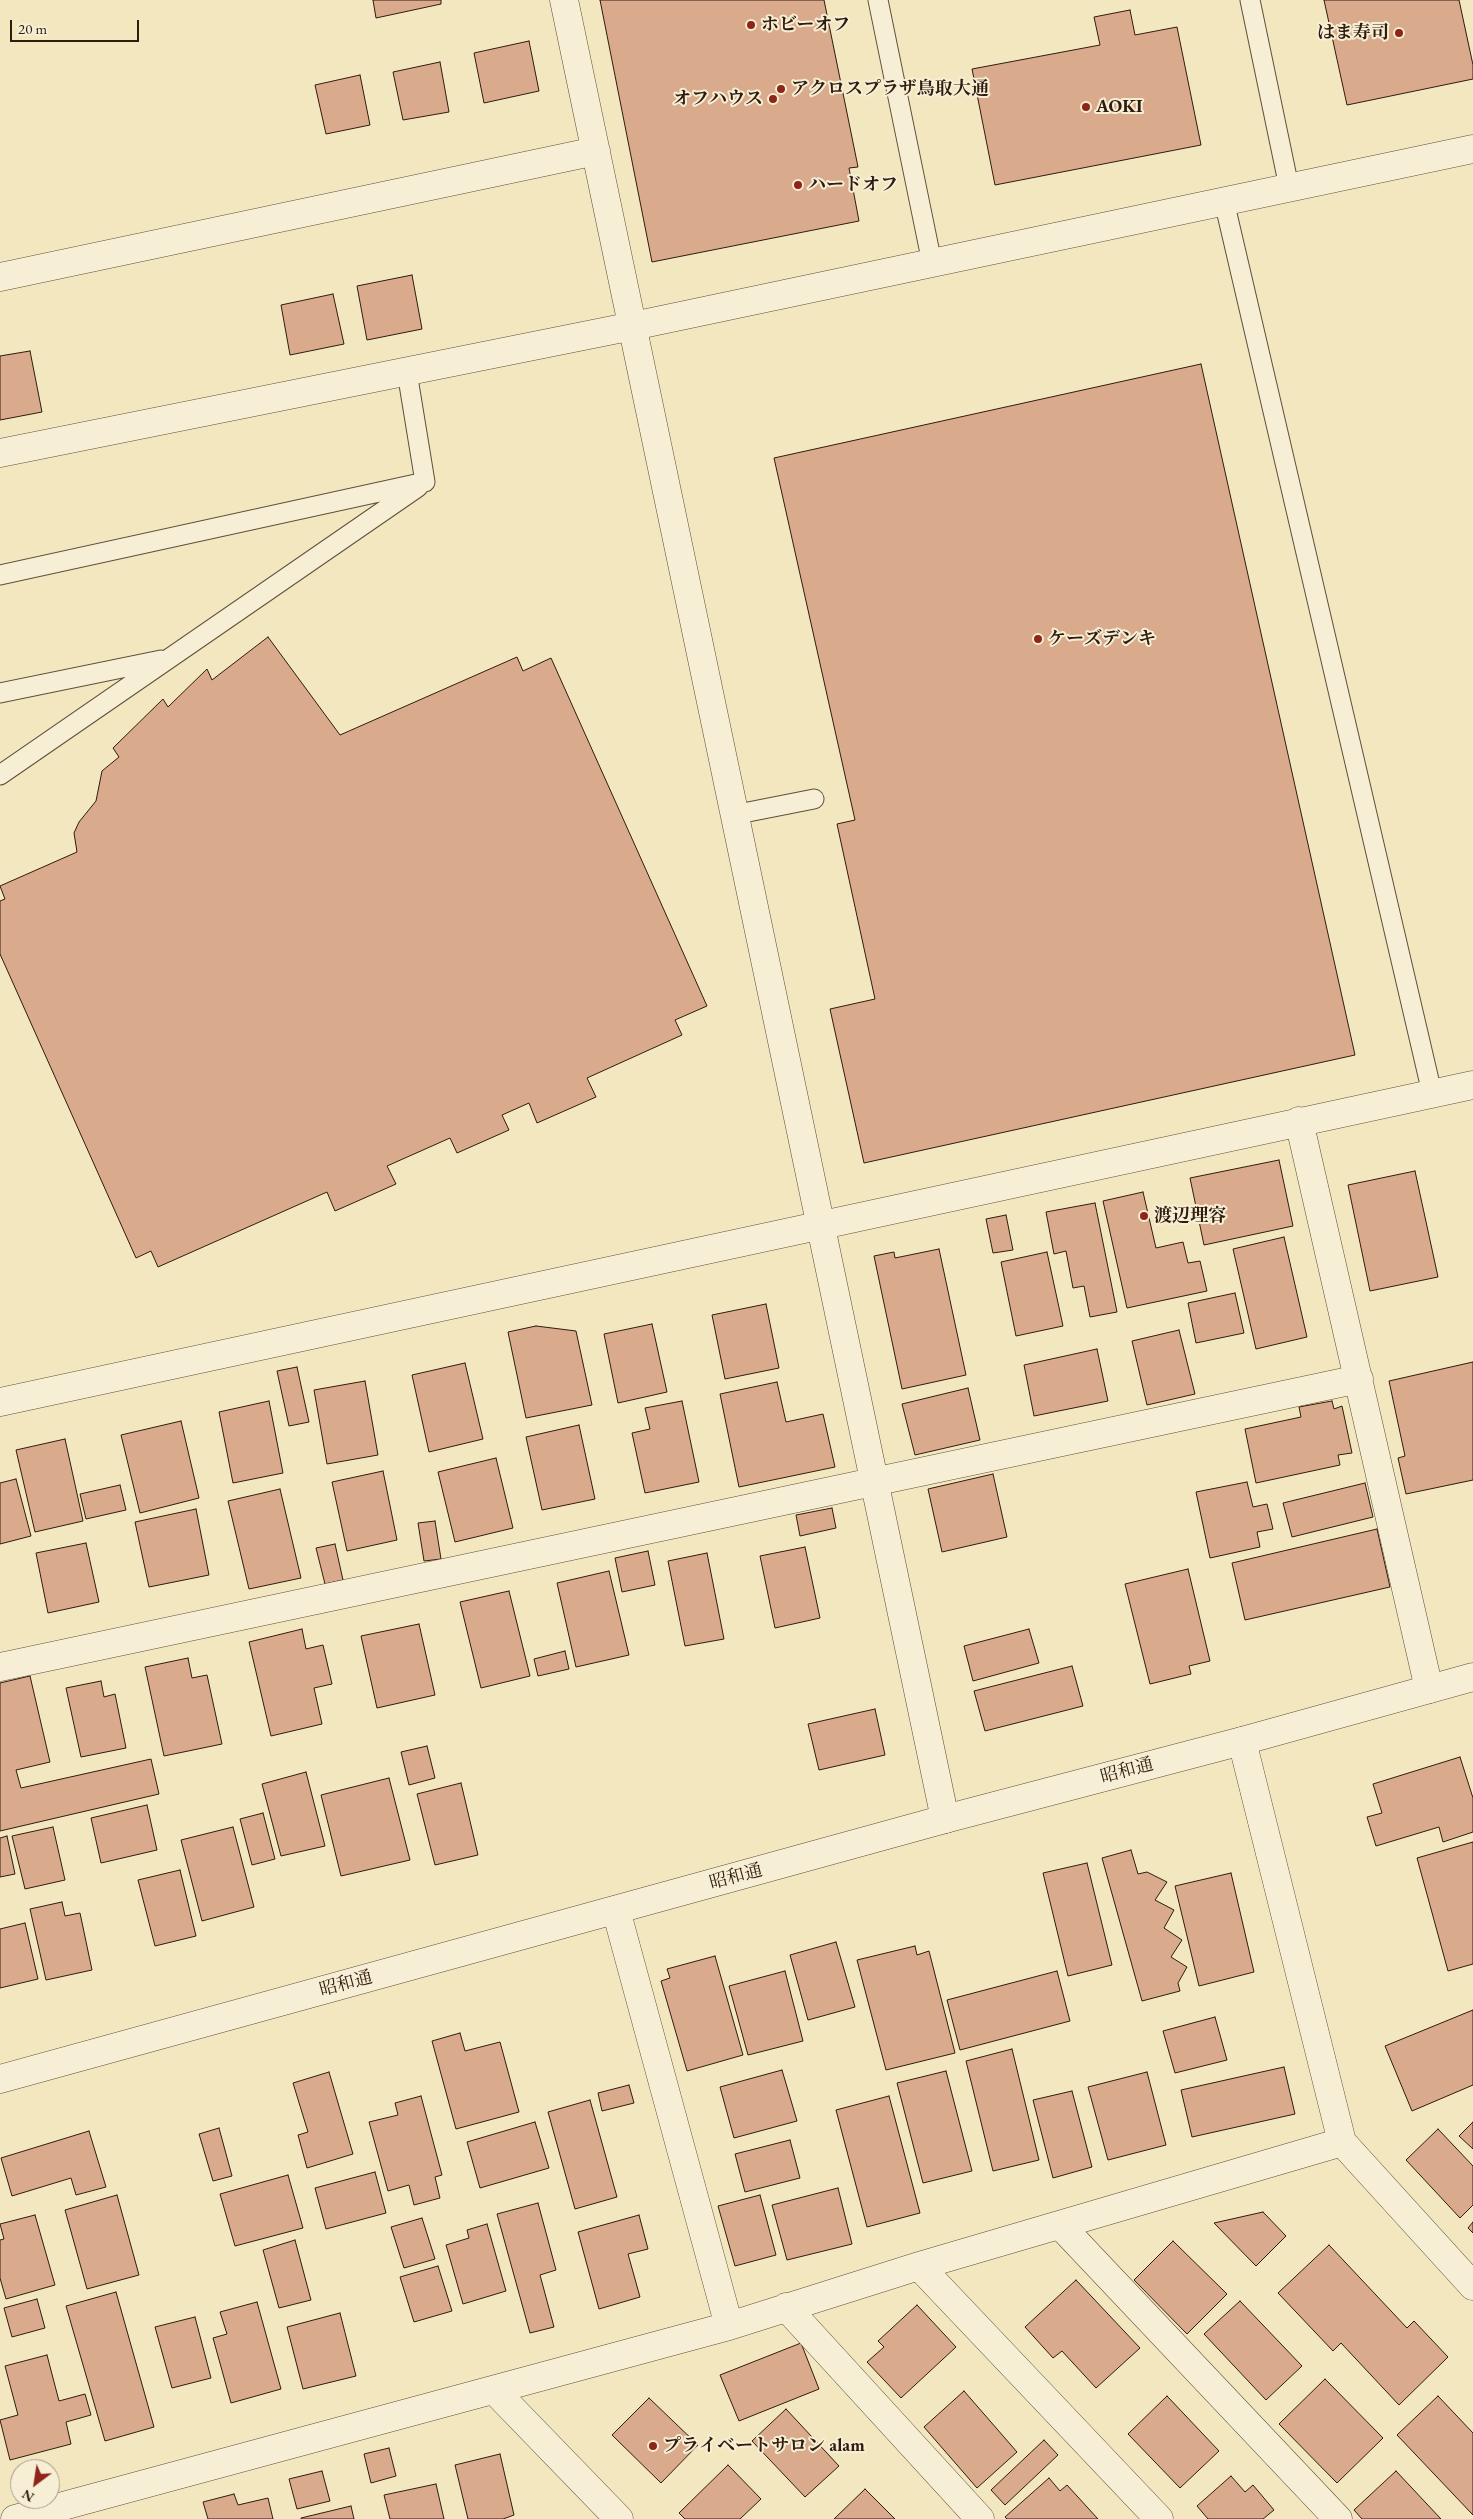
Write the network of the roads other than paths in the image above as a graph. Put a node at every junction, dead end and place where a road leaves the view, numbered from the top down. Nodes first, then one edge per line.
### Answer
1 (564, 0) edge
2 (878, 0) edge
3 (1250, 0) edge
4 (1473, 149) edge
5 (596, 151) junction
6 (1288, 187) junction
7 (1224, 201) junction
8 (932, 262) junction
9 (0, 277) edge
10 (633, 326) junction
11 (408, 372) junction
12 (0, 453) edge
13 (425, 482) junction
14 (0, 575) edge
15 (169, 658) junction
16 (0, 692) edge
17 (0, 775) edge
18 (814, 800) dead end
19 (733, 815) junction
20 (1473, 1085) edge
21 (1432, 1093) junction
22 (1299, 1122) junction
23 (822, 1225) junction
24 (1359, 1380) junction
25 (0, 1402) edge
26 (875, 1481) junction
27 (0, 1667) edge
28 (1473, 1677) edge
29 (1429, 1689) junction
30 (1242, 1741) junction
31 (945, 1819) junction
32 (616, 1910) junction
33 (0, 2078) edge
34 (1342, 2142) junction
35 (1060, 2225) junction
36 (919, 2266) junction
37 (1473, 2286) edge
38 (786, 2307) junction
39 (729, 2326) junction
40 (494, 2391) junction
41 (16, 2519) edge
42 (620, 2519) edge
43 (980, 2519) edge
44 (1160, 2519) edge
45 (1338, 2519) edge

1 - 5 street
2 - 8 lane
3 - 6 lane
4 - 6 street
5 - 9 street
5 - 10 street
6 - 7 street
7 - 8 street
7 - 21 lane
8 - 10 street
10 - 11 street
10 - 19 street
11 - 12 street
11 - 13 lane
13 - 14 lane
13 - 15 lane
15 - 16 lane
15 - 17 lane
18 - 19 lane
19 - 23 street
20 - 21 street
21 - 22 street
22 - 23 street
22 - 24 street
23 - 25 street
23 - 26 street
24 - 26 street
24 - 29 street
26 - 27 street
26 - 31 street
28 - 29 street, 昭和通
29 - 30 street, 昭和通
30 - 31 street, 昭和通
30 - 34 street
31 - 32 street, 昭和通
32 - 33 street, 昭和通
32 - 39 street
34 - 35 street
34 - 37 street
35 - 36 street
35 - 45 street
36 - 38 street
36 - 44 street
38 - 39 street
38 - 43 street
39 - 40 street
40 - 41 street
40 - 42 street

